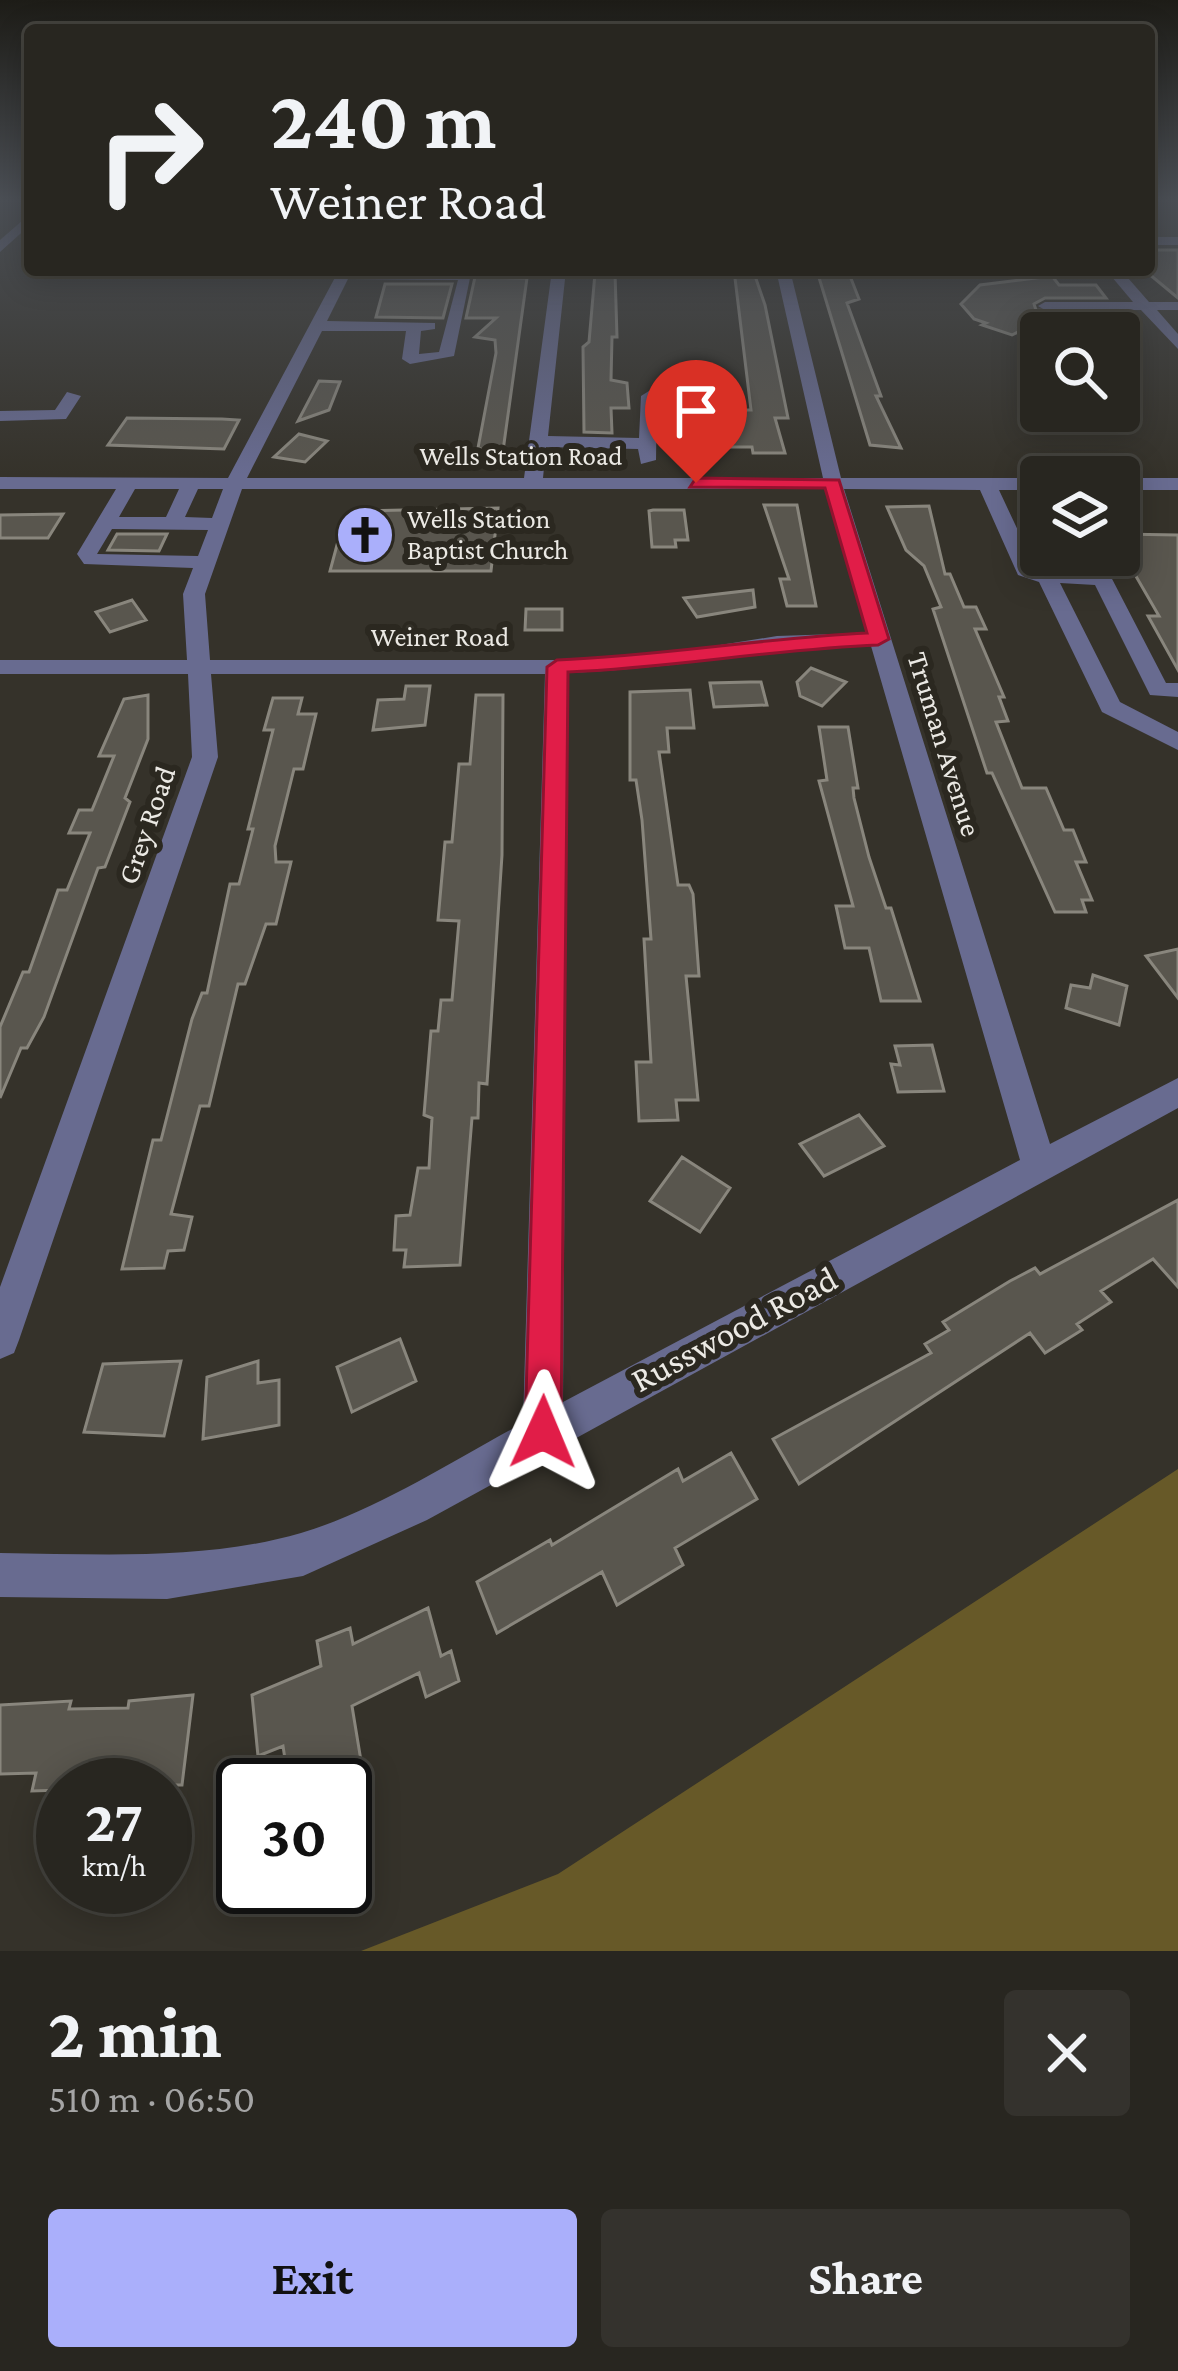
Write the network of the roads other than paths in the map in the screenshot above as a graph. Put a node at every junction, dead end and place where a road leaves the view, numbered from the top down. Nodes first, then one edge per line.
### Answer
1 (342, 292) edge
2 (405, 292) edge
3 (463, 292) edge
4 (556, 292) edge
5 (788, 292) edge
6 (1133, 292) edge
7 (410, 293) dead end
8 (1046, 306) dead end
9 (1145, 306) junction
10 (1178, 306) edge
11 (316, 326) junction
12 (414, 326) junction
13 (456, 326) junction
14 (1178, 344) edge
15 (73, 396) dead end
16 (649, 396) dead end
17 (0, 416) edge
18 (538, 441) junction
19 (647, 444) junction
20 (0, 483) edge
21 (129, 483) junction
22 (191, 483) junction
23 (235, 483) junction
24 (533, 483) junction
25 (650, 483) junction
26 (832, 483) junction
27 (986, 484) junction
28 (1020, 484) edge
29 (1140, 484) edge
30 (1178, 484) edge
31 (106, 523) junction
32 (173, 523) junction
33 (220, 524) junction
34 (206, 562) junction
35 (1047, 578) junction
36 (878, 639) junction
37 (0, 667) edge
38 (557, 667) junction
39 (199, 668) junction
40 (1100, 689) junction
41 (1168, 690) edge
42 (1178, 742) edge
43 (1178, 1092) edge
44 (1039, 1165) junction
45 (0, 1340) edge
46 (543, 1432) junction
47 (0, 1575) edge

1 - 11 street, Grey Road
2 - 7 street
3 - 13 street
4 - 18 street
5 - 26 street, Truman Avenue
6 - 9 street
8 - 9 street
9 - 10 street
9 - 14 street
11 - 12 street
11 - 23 street, Grey Road
12 - 13 street
12 - 13 street
15 - 17 street
16 - 19 street
18 - 19 street
18 - 24 street
19 - 25 street
20 - 21 street, Wells Station Road
21 - 22 street, Wells Station Road
21 - 31 street
22 - 23 street, Wells Station Road
22 - 32 street
23 - 24 street, Wells Station Road
23 - 33 street, Grey Road
24 - 25 street, Wells Station Road
25 - 26 street, Wells Station Road
26 - 27 street, Wells Station Road
26 - 36 street, Truman Avenue
27 - 28 street, Wells Station Road
27 - 35 street
29 - 30 street
31 - 32 street
31 - 34 street
32 - 33 street
33 - 34 street, Grey Road
34 - 39 street, Grey Road
35 - 40 street
35 - 41 street
36 - 38 street, Weiner Road
36 - 44 street, Truman Avenue
37 - 39 street, Weiner Road
38 - 39 street, Weiner Road
38 - 46 street
39 - 45 street, Grey Road
40 - 41 street
40 - 42 street
43 - 44 street, Russwood Road
44 - 46 street, Russwood Road
46 - 47 street, Russwood Road

